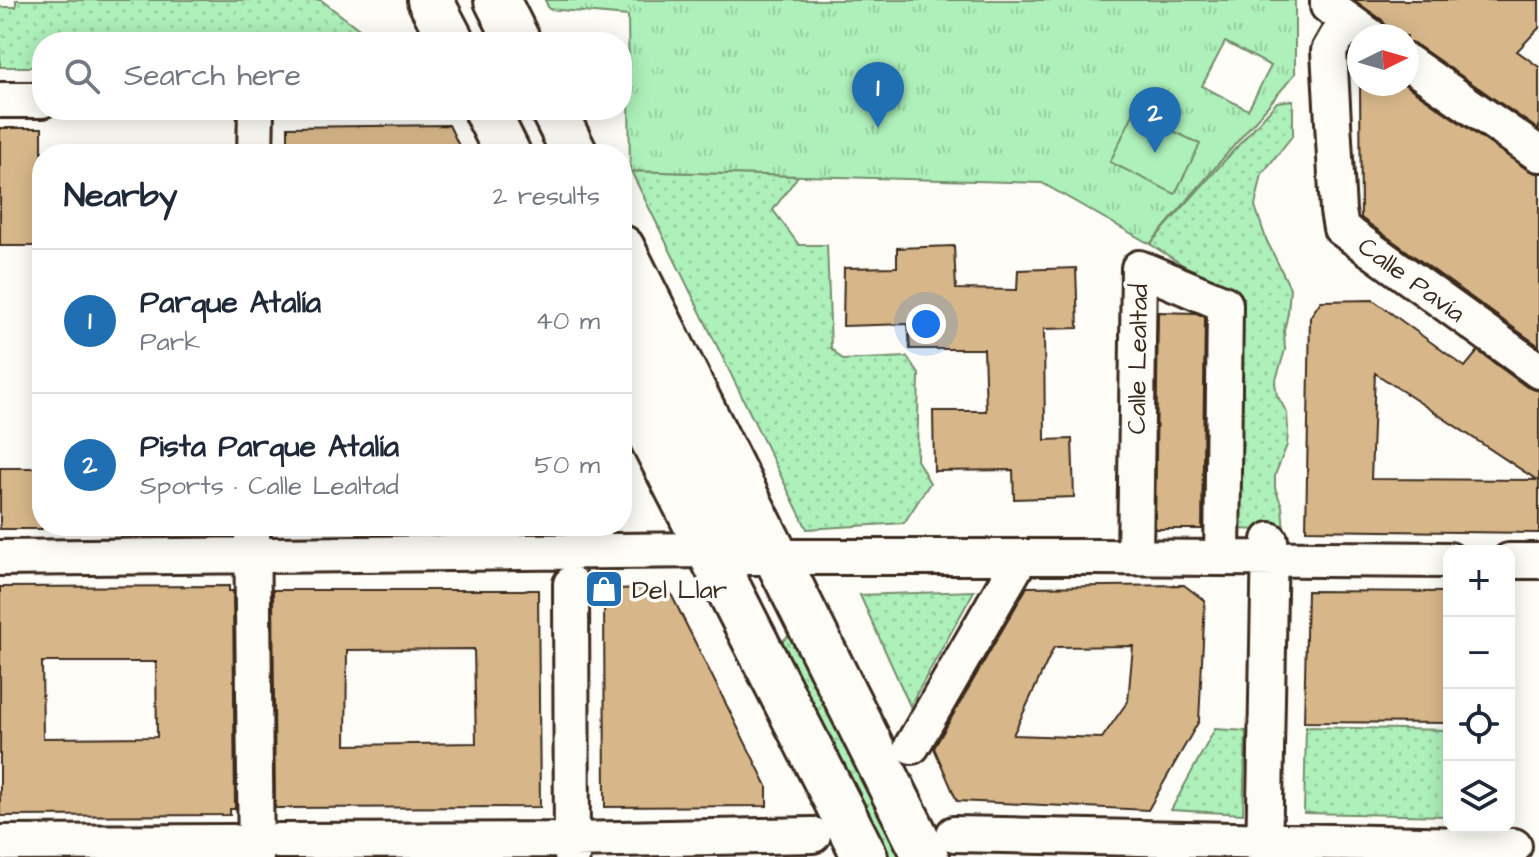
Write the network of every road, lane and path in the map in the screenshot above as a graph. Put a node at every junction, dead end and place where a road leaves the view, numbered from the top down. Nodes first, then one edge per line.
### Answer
1 (430, 0) edge
2 (497, 0) edge
3 (1328, 0) edge
4 (1354, 24) edge
5 (447, 32) edge
6 (513, 32) edge
7 (1347, 34) edge
8 (1419, 70) edge
9 (0, 100) edge
10 (32, 100) edge
11 (256, 120) edge
12 (491, 120) edge
13 (558, 120) edge
14 (255, 144) edge
15 (503, 144) edge
16 (570, 144) edge
17 (1539, 154) edge
18 (632, 268) edge
19 (632, 341) edge
20 (1539, 371) edge
21 (632, 399) edge
22 (252, 540) edge
23 (1270, 549) junction
24 (708, 550) junction
25 (1021, 557) junction
26 (1135, 557) junction
27 (0, 558) edge
28 (777, 558) junction
29 (1222, 558) junction
30 (1443, 560) edge
31 (1515, 561) edge
32 (1539, 561) edge
33 (571, 584) dead end
34 (912, 746) dead end
35 (813, 835) dead end
36 (0, 843) edge
37 (940, 846) edge
38 (1514, 846) dead end
39 (256, 847) edge
40 (572, 849) edge
41 (1264, 849) edge
42 (865, 857) edge

1 - 5 main road
2 - 6 main road
3 - 4 street
7 - 20 street, Calle Pavía
8 - 17 street
9 - 10 street
11 - 14 street
12 - 15 main road
13 - 16 main road
18 - 28 main road
19 - 28 street
21 - 24 main road
22 - 24 street
22 - 27 street
22 - 39 street
23 - 29 street
23 - 30 street
23 - 41 street
24 - 42 main road
25 - 26 street
25 - 28 street
25 - 34 street
26 - 29 street
26 - 29 street, Calle Lealtad
28 - 37 main road
31 - 32 street
33 - 40 street
35 - 40 street
36 - 39 street
37 - 41 street
38 - 41 street
39 - 40 street

